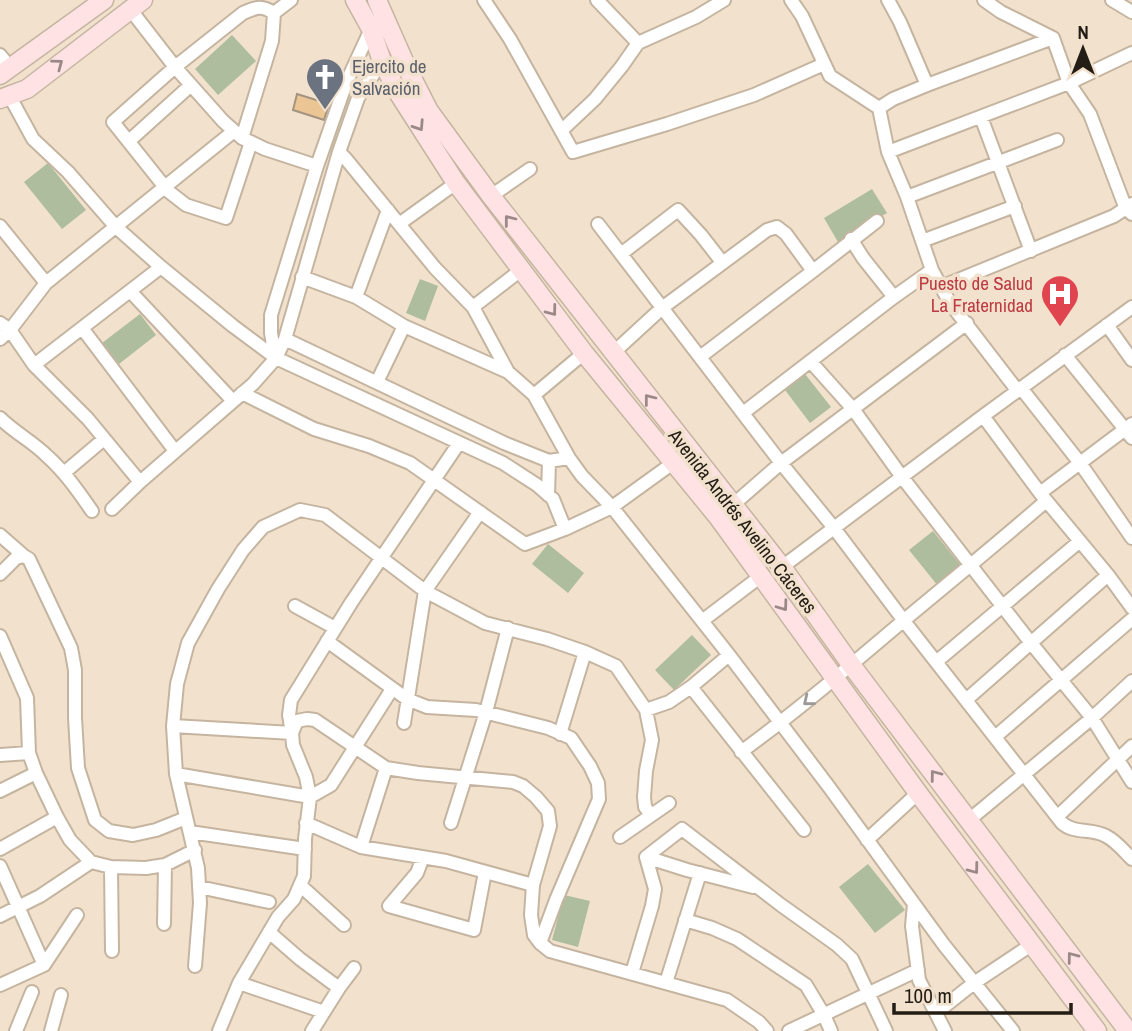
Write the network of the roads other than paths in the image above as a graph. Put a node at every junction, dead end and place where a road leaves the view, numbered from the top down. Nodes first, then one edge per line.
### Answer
1 (104, 0) edge
2 (291, 0) edge
3 (355, 0) edge
4 (377, 0) edge
5 (484, 0) edge
6 (597, 0) edge
7 (724, 0) edge
8 (791, 0) edge
9 (888, 0) edge
10 (984, 0) edge
11 (1112, 0) edge
12 (137, 5) edge
13 (1132, 12) edge
14 (274, 13) junction
15 (380, 29) junction
16 (1053, 38) junction
17 (638, 43) junction
18 (1132, 53) edge
19 (383, 61) junction
20 (824, 64) junction
21 (3, 66) edge
22 (175, 67) junction
23 (1069, 83) junction
24 (191, 85) junction
25 (927, 85) junction
26 (4, 97) edge
27 (879, 108) junction
28 (981, 117) junction
29 (561, 131) junction
30 (243, 137) junction
31 (1057, 140) dead end
32 (129, 141) junction
33 (339, 152) junction
34 (888, 152) junction
35 (998, 162) junction
36 (317, 166) junction
37 (530, 169) dead end
38 (456, 183) junction
39 (164, 187) junction
40 (491, 196) junction
41 (907, 197) junction
42 (1015, 206) junction
43 (1130, 209) edge
44 (388, 210) junction
45 (877, 221) dead end
46 (399, 224) junction
47 (598, 224) dead end
48 (0, 226) edge
49 (116, 227) junction
50 (851, 239) junction
51 (922, 241) junction
52 (1031, 251) junction
53 (621, 254) junction
54 (722, 262) junction
55 (161, 267) junction
56 (521, 270) junction
57 (932, 270) junction
58 (813, 271) junction
59 (302, 277) junction
60 (46, 283) junction
61 (941, 287) junction
62 (130, 291) junction
63 (356, 297) junction
64 (894, 297) junction
65 (473, 307) junction
66 (1132, 307) edge
67 (662, 308) junction
68 (967, 323) junction
69 (1107, 325) junction
70 (404, 326) junction
71 (82, 328) junction
72 (3, 331) edge
73 (285, 339) junction
74 (584, 353) junction
75 (614, 353) junction
76 (1065, 355) junction
77 (700, 357) junction
78 (275, 358) junction
79 (1132, 360) edge
80 (811, 362) junction
81 (34, 365) junction
82 (508, 372) junction
83 (377, 382) junction
84 (1019, 389) junction
85 (534, 395) junction
86 (238, 397) junction
87 (853, 409) junction
88 (743, 413) junction
89 (983, 416) junction
90 (0, 418) edge
91 (1130, 430) edge
92 (104, 439) junction
93 (458, 443) junction
94 (175, 451) junction
95 (569, 458) junction
96 (549, 461) junction
97 (673, 463) junction
98 (781, 463) junction
99 (1080, 463) junction
100 (65, 472) junction
101 (902, 477) junction
102 (434, 480) junction
103 (139, 482) junction
104 (548, 495) junction
105 (1043, 497) junction
106 (612, 507) junction
107 (112, 509) dead end
108 (92, 511) dead end
109 (480, 512) junction
110 (725, 512) junction
111 (834, 528) junction
112 (565, 529) junction
113 (0, 535) edge
114 (1132, 538) edge
115 (1080, 541) junction
116 (24, 556) junction
117 (381, 558) junction
118 (972, 566) junction
119 (782, 567) junction
120 (0, 574) edge
121 (761, 576) junction
122 (1108, 576) junction
123 (425, 591) junction
124 (1002, 605) junction
125 (295, 606) dead end
126 (1132, 608) edge
127 (1132, 619) edge
128 (702, 621) junction
129 (904, 621) junction
130 (335, 628) junction
131 (508, 628) junction
132 (0, 636) edge
133 (327, 641) junction
134 (1031, 643) junction
135 (585, 652) junction
136 (729, 656) junction
137 (936, 662) junction
138 (852, 666) junction
139 (835, 678) junction
140 (1061, 680) junction
141 (1132, 681) edge
142 (691, 687) junction
143 (393, 689) junction
144 (407, 699) junction
145 (966, 699) junction
146 (646, 710) junction
147 (486, 712) junction
148 (1092, 718) junction
149 (404, 723) dead end
150 (780, 723) junction
151 (173, 726) junction
152 (292, 733) junction
153 (561, 734) junction
154 (995, 737) junction
155 (1132, 746) edge
156 (355, 748) junction
157 (741, 752) junction
158 (29, 753) junction
159 (0, 755) edge
160 (1116, 759) junction
161 (386, 768) junction
162 (36, 773) junction
163 (176, 774) junction
164 (1025, 775) junction
165 (465, 778) junction
166 (1132, 782) edge
167 (0, 791) edge
168 (918, 793) junction
169 (310, 797) junction
170 (669, 803) dead end
171 (651, 815) junction
172 (1058, 816) junction
173 (57, 817) junction
174 (186, 818) junction
175 (969, 821) junction
176 (306, 823) junction
177 (451, 823) dead end
178 (804, 830) dead end
179 (190, 832) junction
180 (620, 837) dead end
181 (867, 840) junction
182 (361, 847) junction
183 (0, 849) edge
184 (305, 849) junction
185 (195, 850) junction
186 (423, 857) junction
187 (646, 857) junction
188 (1132, 859) edge
189 (91, 862) junction
190 (164, 865) junction
191 (0, 866) edge
192 (111, 867) junction
193 (485, 872) junction
194 (700, 873) junction
195 (301, 886) junction
196 (533, 886) junction
197 (199, 887) junction
198 (761, 889) junction
199 (269, 902) dead end
200 (914, 904) junction
201 (18, 906) junction
202 (77, 915) dead end
203 (0, 916) edge
204 (685, 920) junction
205 (164, 924) dead end
206 (344, 925) dead end
207 (269, 932) junction
208 (540, 943) junction
209 (1031, 944) junction
210 (111, 951) dead end
211 (44, 965) junction
212 (195, 966) dead end
213 (354, 968) dead end
214 (918, 970) junction
215 (632, 973) junction
216 (239, 983) junction
217 (666, 983) junction
218 (974, 983) junction
219 (0, 985) edge
220 (339, 988) junction
221 (32, 992) dead end
222 (869, 994) junction
223 (61, 995) dead end
224 (324, 1012) junction
225 (936, 1013) junction
226 (824, 1015) junction
227 (16, 1031) edge
228 (51, 1031) edge
229 (219, 1031) edge
230 (312, 1031) edge
231 (767, 1031) edge
232 (789, 1031) edge
233 (831, 1031) edge
234 (886, 1031) edge
235 (945, 1031) edge
236 (1013, 1031) edge
237 (1097, 1031) edge
238 (1128, 1031) edge

1 - 21 street
2 - 14 street
3 - 15 street, Avenida Andrés Avelino Cáceres
4 - 15 street, Avenida Andrés Avelino Cáceres
5 - 29 street
6 - 17 street
7 - 17 street
8 - 20 street
9 - 25 street
10 - 16 street
11 - 13 street
12 - 22 street
26 -> 12 street
14 - 22 street
14 - 30 street
15 - 19 street
15 - 36 street
15 - 40 street, Avenida Andrés Avelino Cáceres
16 - 23 street
16 - 25 street
17 - 29 street
18 - 23 street
19 - 33 street
19 -> 38 street, Avenida Andrés Avelino Cáceres
20 - 27 street
20 - 29 street
22 - 24 street
22 - 32 street
23 - 28 street
23 - 43 street
24 - 30 street
24 - 32 street
25 - 27 street
26 - 49 street
27 - 34 street
28 - 34 street
28 - 35 street
30 - 36 street
30 - 39 street
30 - 39 street
31 - 35 street
32 - 39 street
33 - 44 street
33 - 59 street
34 - 41 street
35 - 41 street
35 - 42 street
36 - 78 street
37 - 40 street
38 - 46 street
38 - 56 street, Avenida Andrés Avelino Cáceres
39 - 49 street
75 -> 40 street, Avenida Andrés Avelino Cáceres
41 - 51 street
42 - 51 street
42 - 52 street
43 - 52 street
44 - 46 street
44 - 63 street
45 - 50 street
46 - 65 street
47 - 53 street
48 - 60 street
49 - 55 street
49 - 60 street
50 - 58 street
50 - 64 street
51 - 57 street
52 - 61 street
53 - 54 street
53 - 67 street
54 - 58 street
54 - 67 street
55 - 62 street
55 - 78 street
56 - 65 street
56 -> 74 street, Avenida Andrés Avelino Cáceres
57 - 61 street
57 - 64 street
58 - 77 street
59 - 63 street
59 - 73 street
60 - 72 street
61 - 68 street
62 - 71 street
62 - 86 street
63 - 70 street
64 - 80 street
65 - 82 street
66 - 69 street
67 - 75 street
67 - 77 street
68 - 84 street
68 - 87 street
69 - 76 street
69 - 79 street
70 - 82 street
70 - 83 street
71 - 81 street
71 - 94 street
72 - 81 street
73 - 78 street
73 - 83 street
74 - 85 street
74 - 97 street, Avenida Andrés Avelino Cáceres
110 -> 75 street, Avenida Andrés Avelino Cáceres
76 - 84 street
76 - 91 street
77 - 88 street
78 - 86 street
78 - 93 street
80 - 87 street
80 - 88 street
81 - 92 street
82 - 85 street
83 - 96 street
84 - 89 street
84 - 99 street
85 - 95 street
86 - 94 street
86 - 102 street
87 - 98 street
87 - 101 street
88 - 98 street
89 - 101 street
89 - 105 street
90 - 100 street
91 - 99 street
92 - 100 street
92 - 103 street
93 - 102 street
93 - 104 street
94 - 103 street
95 - 96 street
95 - 106 street
96 - 104 street
97 - 106 street
97 - 110 street, Avenida Andrés Avelino Cáceres
98 - 110 street
98 - 111 street
99 - 105 street
99 - 114 street
100 - 108 street
101 - 111 street
101 - 118 street
102 - 109 street
102 - 117 street
103 - 107 street
104 - 112 street
105 - 115 street
105 - 118 street
106 - 112 street
106 - 128 street
109 - 112 street
109 - 123 street
110 - 119 street, Avenida Andrés Avelino Cáceres
110 - 121 street, Avenida Andrés Avelino Cáceres
111 - 119 street
111 - 129 street
113 - 116 street
115 - 122 street
115 - 124 street
116 - 120 street
116 - 174 street
117 - 123 street
117 - 130 street
117 - 151 street
118 - 124 street
118 - 129 street
119 - 138 street, Avenida Andrés Avelino Cáceres
121 - 128 street
121 -> 139 street, Avenida Andrés Avelino Cáceres
122 - 126 street
122 - 134 street
123 - 131 street
123 - 144 street
124 - 134 street
124 - 137 street
125 - 130 street
127 - 140 street
128 - 136 street
129 - 137 street
129 - 138 street
130 - 133 street
131 - 135 street
131 - 147 street
132 - 158 street
133 - 143 street
133 - 152 street
134 - 140 street
134 - 145 street
135 - 146 street
135 - 153 street
136 - 142 street
136 - 150 street
137 - 145 street
138 - 139 street
175 -> 138 street, Avenida Andrés Avelino Cáceres
139 -> 150 street
139 - 168 street, Avenida Andrés Avelino Cáceres
140 - 148 street
140 - 154 street
141 - 148 street
142 - 146 street
142 - 157 street
143 - 144 street
143 - 156 street
144 - 147 street
144 - 149 street
145 - 154 street
146 - 171 street
147 - 153 street
147 - 165 street
148 - 160 street
148 - 164 street
150 - 157 street
150 - 181 street
151 - 152 street
151 - 163 street
152 - 156 street
152 - 169 street
153 - 208 street
154 - 164 street
155 - 160 street
156 - 161 street
156 - 169 street
157 - 178 street
158 - 159 street
158 - 162 street
160 - 166 street
160 - 172 street
161 - 165 street
161 - 182 street
162 - 167 street
162 - 173 street
163 - 169 street
163 - 174 street
164 - 172 street
164 - 175 street
165 - 177 street
165 - 196 street
168 - 181 street
168 -> 209 street, Avenida Andrés Avelino Cáceres
169 - 176 street
170 - 171 street
171 - 180 street
172 - 188 street
173 - 183 street
173 - 189 street
174 - 179 street
238 -> 175 street, Avenida Andrés Avelino Cáceres
176 - 182 street
176 - 184 street
179 - 184 street
179 - 185 street
181 - 200 street
182 - 186 street
184 - 195 street
185 - 190 street
185 - 197 street
186 - 193 street
186 - 193 street
187 - 194 street
187 - 198 street
187 - 215 street
189 - 192 street
189 - 201 street
190 - 192 street
190 - 205 street
191 - 201 street
192 - 210 street
193 - 196 street
194 - 198 street
194 - 204 street
195 - 206 street
195 - 207 street
196 - 208 street
197 - 199 street
197 - 212 street
198 - 222 street
200 - 214 street
200 - 218 street
201 - 203 street
201 - 211 street
202 - 211 street
204 - 217 street
204 - 226 street
207 - 216 street
207 - 220 street
208 - 215 street
209 - 218 street
209 - 237 street, Avenida Andrés Avelino Cáceres
211 - 219 street
213 - 220 street
214 - 222 street
214 - 225 street
215 - 217 street
216 - 224 street
216 - 229 street
217 - 231 street
218 - 225 street
218 - 236 street
220 - 224 street
221 - 227 street
222 - 226 street
222 - 234 street
223 - 228 street
224 - 230 street
225 - 235 street
226 - 232 street
226 - 233 street

